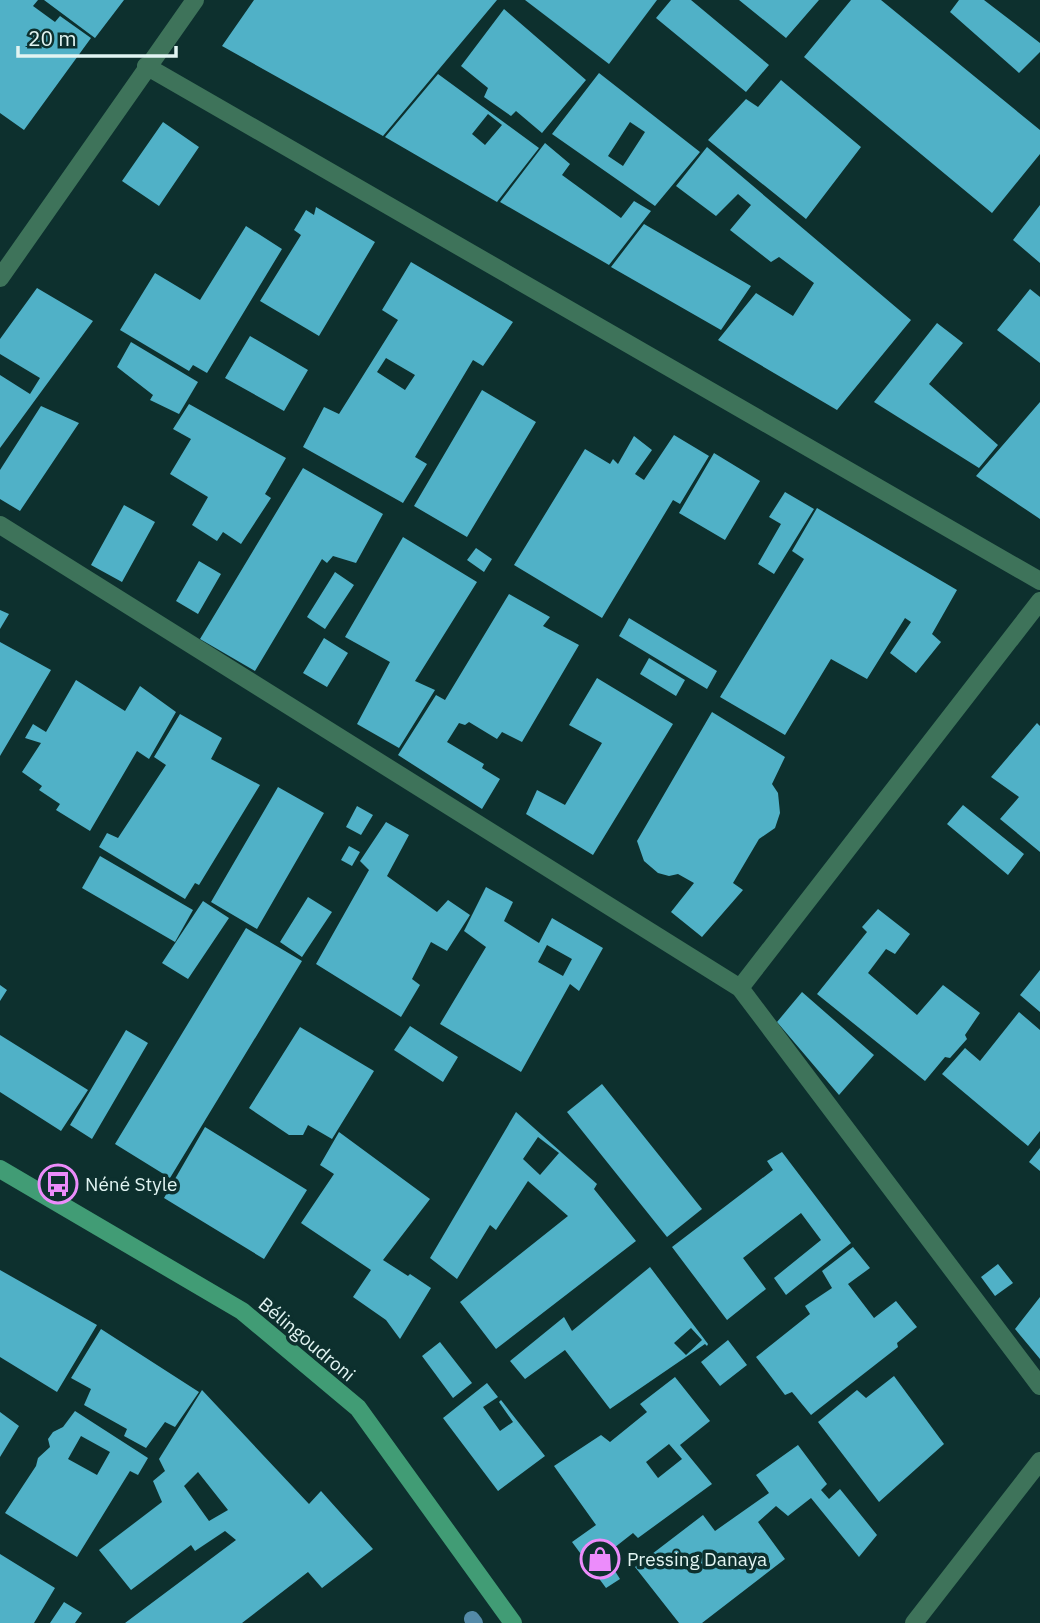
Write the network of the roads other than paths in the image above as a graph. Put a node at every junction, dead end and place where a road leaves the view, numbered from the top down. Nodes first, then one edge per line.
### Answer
1 (195, 0) edge
2 (146, 66) junction
3 (0, 278) edge
4 (0, 525) edge
5 (1040, 581) edge
6 (1040, 601) edge
7 (740, 988) junction
8 (0, 1169) edge
9 (1040, 1385) edge
10 (1040, 1461) edge
11 (513, 1623) edge
12 (914, 1623) edge

1 - 2 street
2 - 3 street
2 - 5 street
4 - 7 street
6 - 7 street
7 - 9 street
8 - 11 street, Bélingoudroni
10 - 12 street

